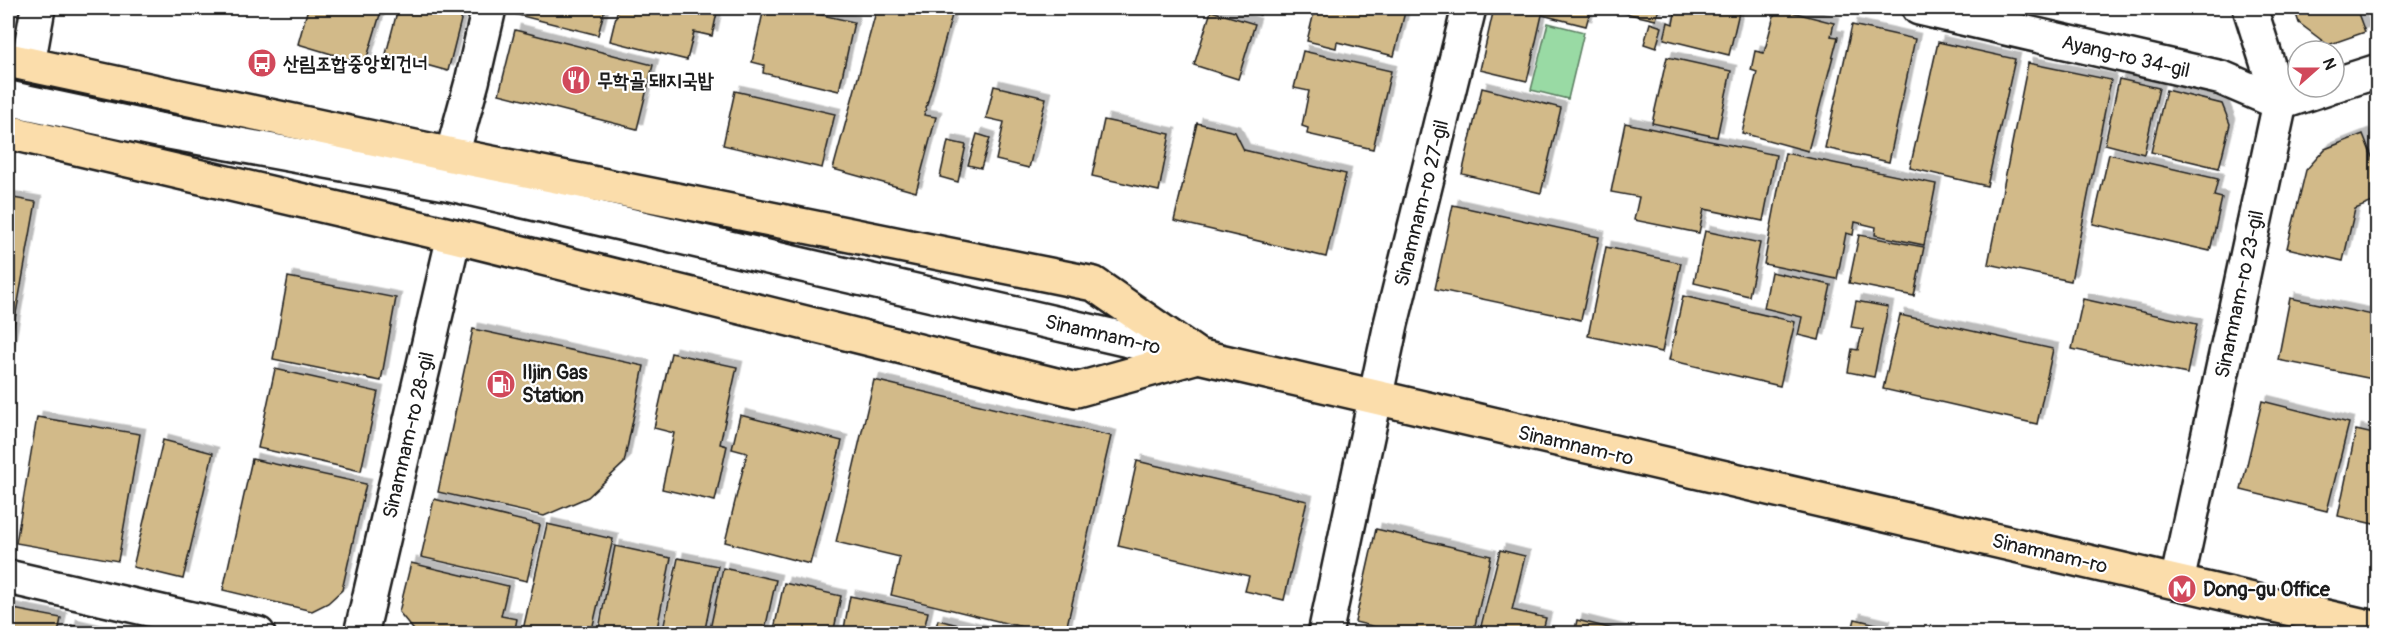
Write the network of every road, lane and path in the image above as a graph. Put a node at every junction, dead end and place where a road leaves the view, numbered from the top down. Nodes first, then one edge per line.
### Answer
1 (38, 8) edge
2 (489, 8) edge
3 (1469, 8) edge
4 (1919, 8) edge
5 (2250, 8) edge
6 (18, 62) edge
7 (2378, 71) edge
8 (2346, 81) edge
9 (8, 98) edge
10 (2292, 99) edge
11 (2280, 103) junction
12 (8, 132) edge
13 (452, 155) junction
14 (454, 236) junction
15 (1198, 356) junction
16 (1375, 398) junction
17 (8, 577) edge
18 (2177, 582) junction
19 (2378, 629) edge
20 (258, 633) edge
21 (362, 633) edge
22 (1325, 633) edge

1 - 6 street
2 - 13 street
3 - 16 street, Sinamnam-ro 27-gil
4 - 11 street, Ayang-ro 34-gil
5 - 11 street, Sinamnam-ro 23-gil
6 - 13 main road
7 - 8 street
9 - 15 street, Sinamnam-ro
10 - 11 street
11 - 18 street, Sinamnam-ro 23-gil
12 - 14 main road
13 - 15 main road
14 - 15 main road
14 - 21 street, Sinamnam-ro 28-gil
15 - 16 main road, Sinamnam-ro
16 - 18 main road, Sinamnam-ro
16 - 22 street, Sinamnam-ro 27-gil
17 - 20 street
18 - 19 main road, Sinamnam-ro

